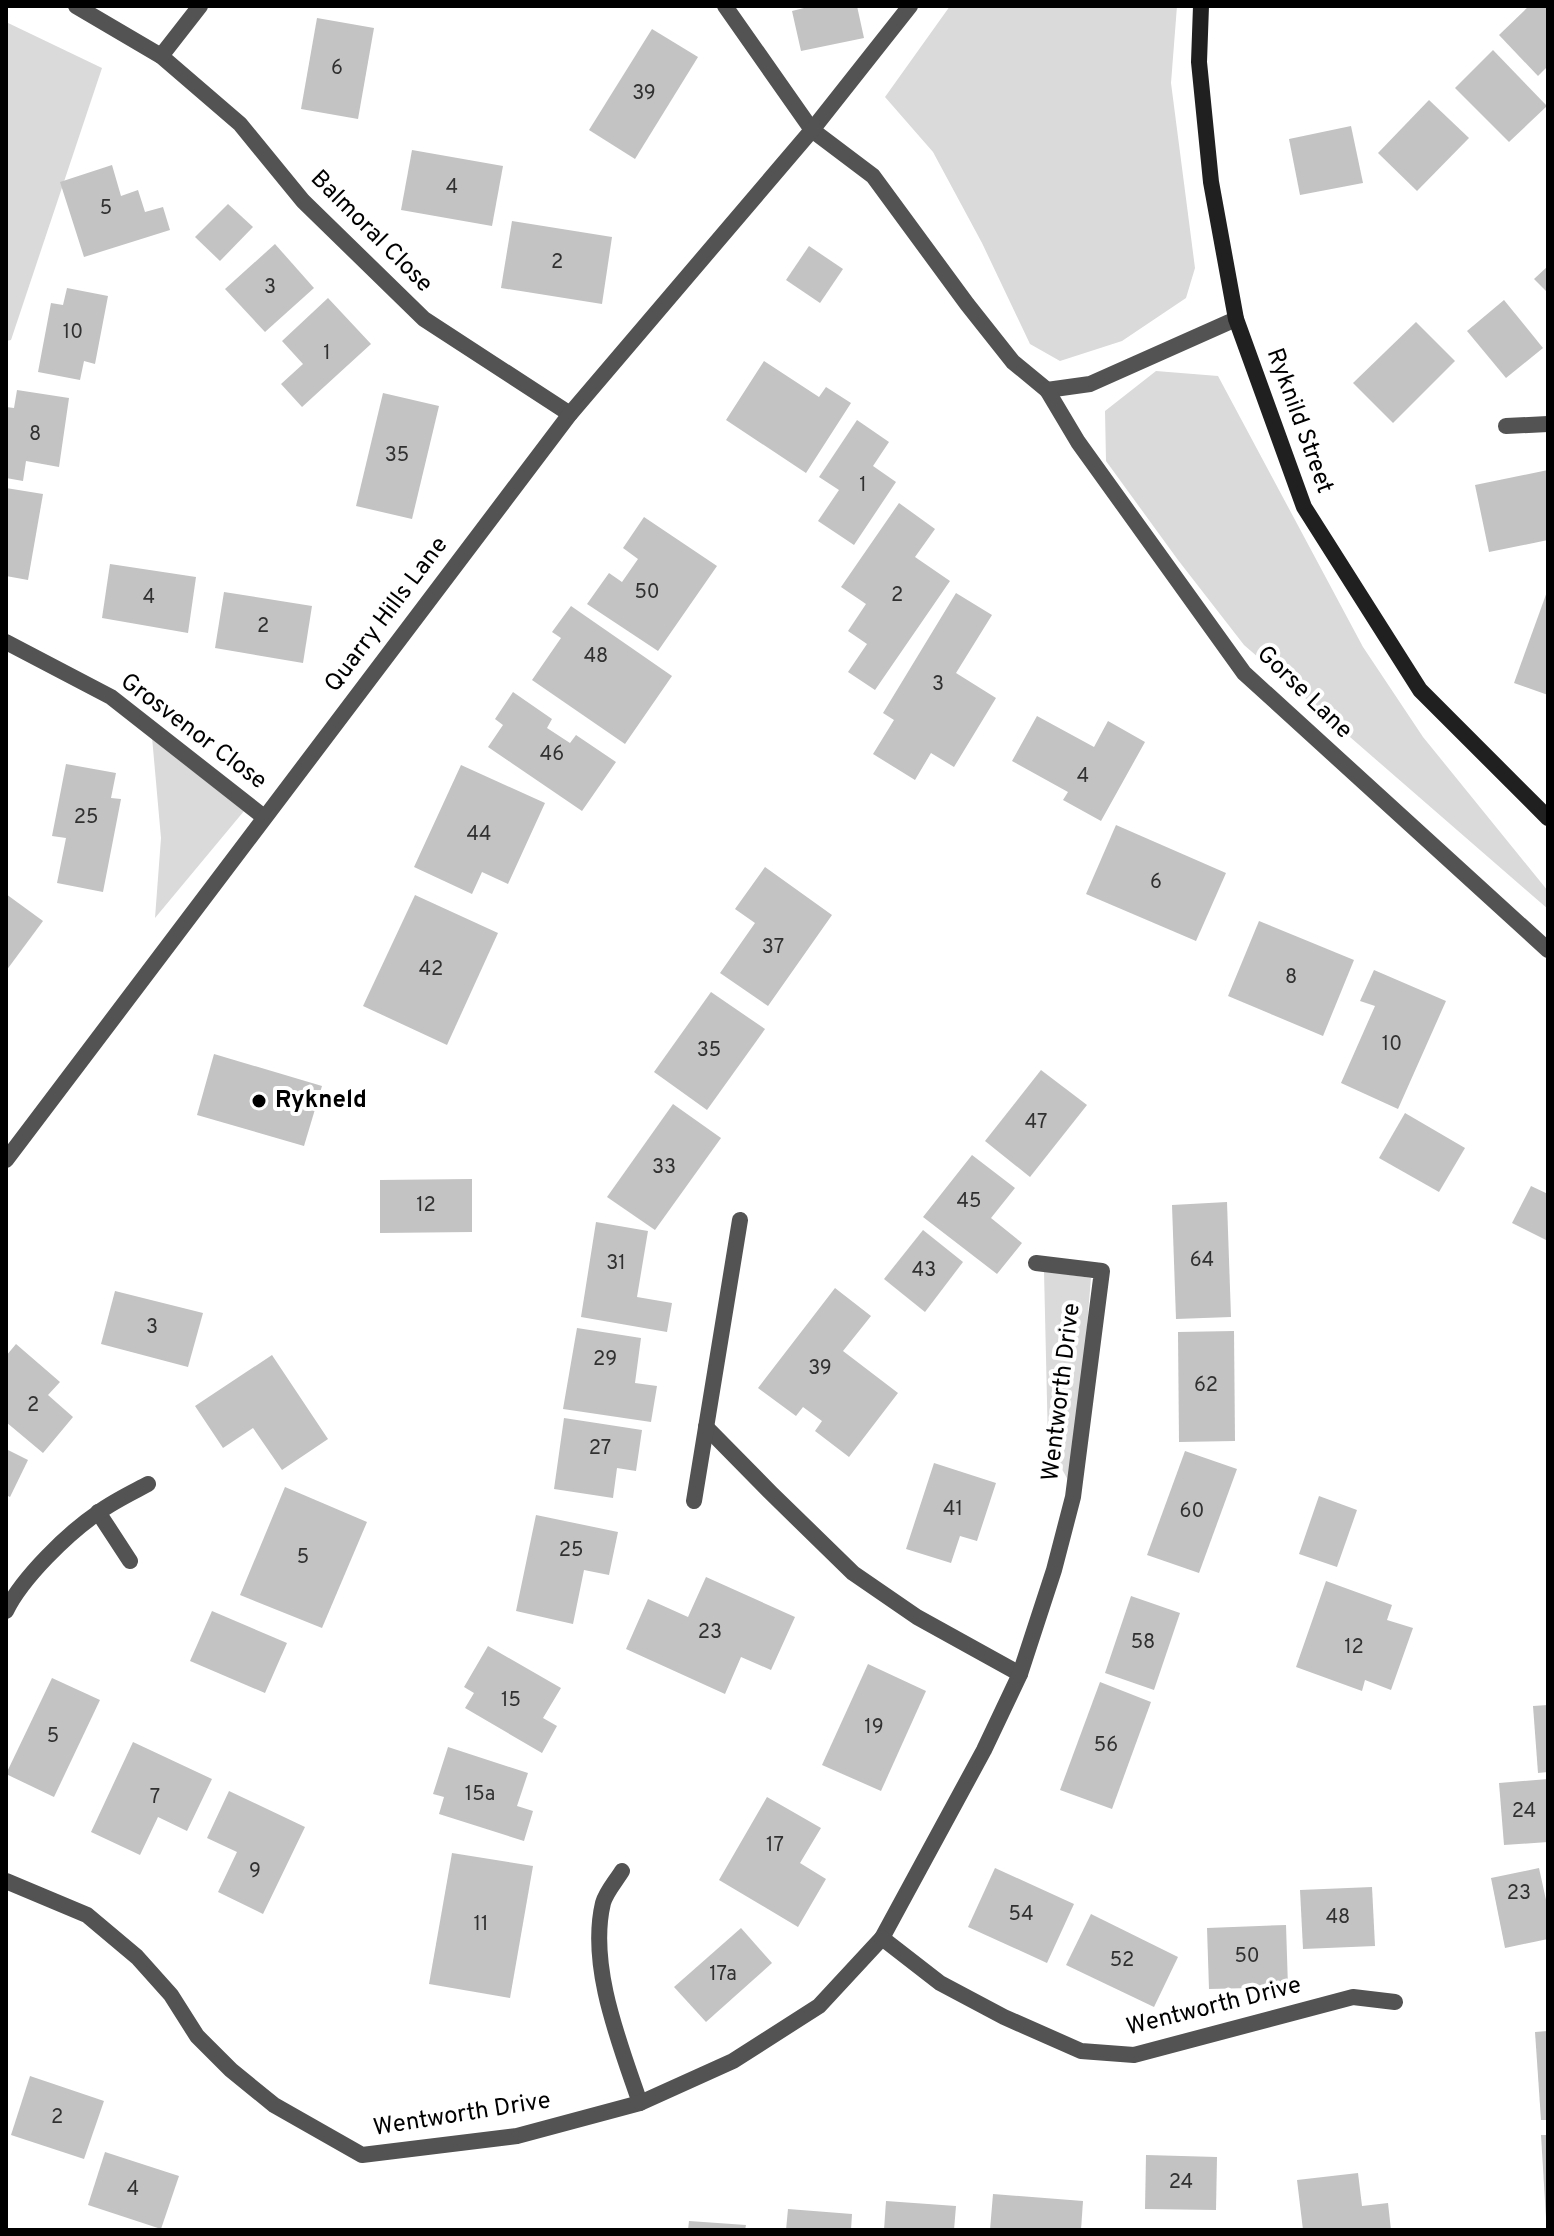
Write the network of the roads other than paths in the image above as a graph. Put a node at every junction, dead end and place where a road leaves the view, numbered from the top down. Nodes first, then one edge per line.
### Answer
1 (76, 6) edge
2 (200, 6) edge
3 (725, 6) edge
4 (910, 6) edge
5 (1201, 6) edge
6 (161, 56) junction
7 (812, 130) junction
8 (1236, 319) junction
9 (1047, 390) junction
10 (570, 414) junction
11 (1548, 424) edge
12 (1506, 426) dead end
13 (6, 642) edge
14 (264, 817) junction
15 (1548, 818) edge
16 (1548, 950) edge
17 (6, 1160) edge
18 (740, 1220) dead end
19 (1036, 1263) dead end
20 (706, 1427) junction
21 (148, 1484) dead end
22 (694, 1501) dead end
23 (98, 1512) junction
24 (130, 1561) dead end
25 (6, 1611) edge
26 (1020, 1674) junction
27 (622, 1871) dead end
28 (6, 1881) edge
29 (882, 1938) junction
30 (1395, 2002) dead end
31 (640, 2103) junction

1 - 6 street, Balmoral Close
2 - 6 street
3 - 7 street, Gorse Lane
4 - 7 street, Quarry Hills Lane
5 - 8 street, Ryknild Street
6 - 10 street, Balmoral Close
7 - 9 street, Gorse Lane
7 - 10 street, Quarry Hills Lane
8 - 9 street
8 - 15 street, Ryknild Street
9 - 16 street, Gorse Lane
10 - 14 street, Quarry Hills Lane
11 - 12 street
13 - 14 street, Grosvenor Close
14 - 17 street, Quarry Hills Lane
18 - 20 street
19 - 26 street, Wentworth Drive
20 - 22 street
20 - 26 street
21 - 23 street
23 - 24 street
23 - 25 street
26 - 29 street, Wentworth Drive
27 - 31 street
28 - 31 street, Wentworth Drive
29 - 30 street, Wentworth Drive
29 - 31 street, Wentworth Drive

